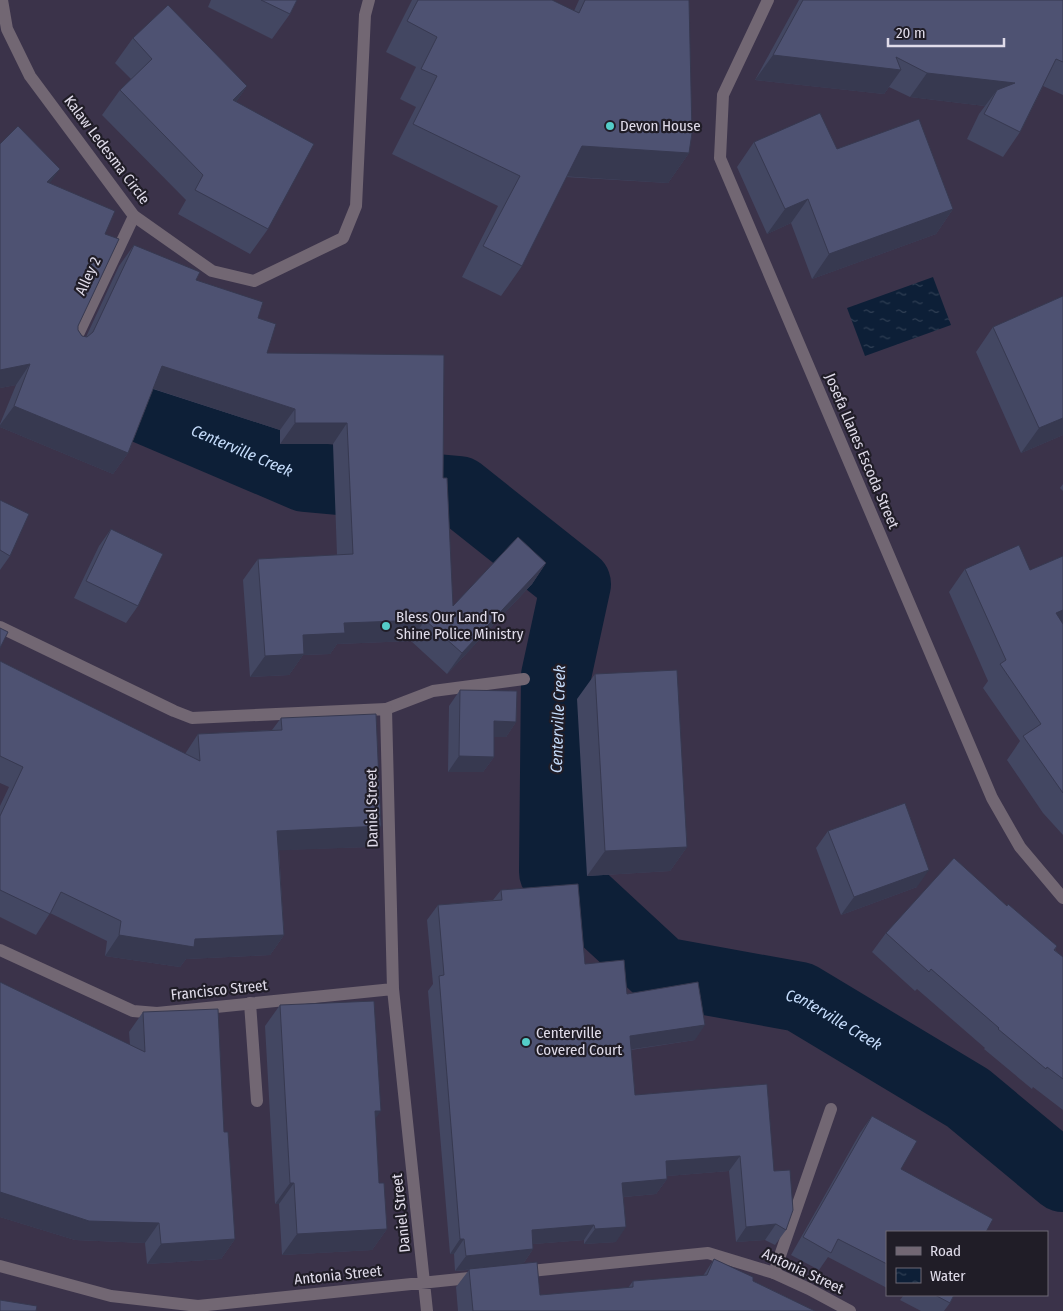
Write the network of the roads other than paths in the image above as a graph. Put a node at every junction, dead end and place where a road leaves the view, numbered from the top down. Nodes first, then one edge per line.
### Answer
1 (2, 0) edge
2 (369, 0) edge
3 (768, 0) edge
4 (134, 216) junction
5 (71, 350) edge
6 (0, 627) edge
7 (524, 679) dead end
8 (386, 709) junction
9 (1063, 898) edge
10 (0, 950) edge
11 (393, 989) junction
12 (250, 1003) junction
13 (256, 1101) dead end
14 (832, 1109) dead end
15 (0, 1266) edge
16 (512, 1273) edge
17 (774, 1273) junction
18 (493, 1275) edge
19 (424, 1282) junction
20 (842, 1309) edge
21 (427, 1311) edge

1 - 4 street, Kalaw Ledesma Circle
2 - 4 street, Kalaw Ledesma Circle
3 - 9 street, Josefa Llanes Escoda Street
4 - 5 street, Alley 2
6 - 8 street
7 - 8 street
8 - 11 street, Daniel Street
10 - 12 street, Francisco Street
11 - 12 street, Francisco Street
11 - 19 street, Daniel Street
12 - 13 street
14 - 17 street
15 - 19 street, Antonia Street
16 - 17 street, Antonia Street
17 - 20 street, Antonia Street
18 - 19 street, Antonia Street
19 - 21 street, Daniel Street

